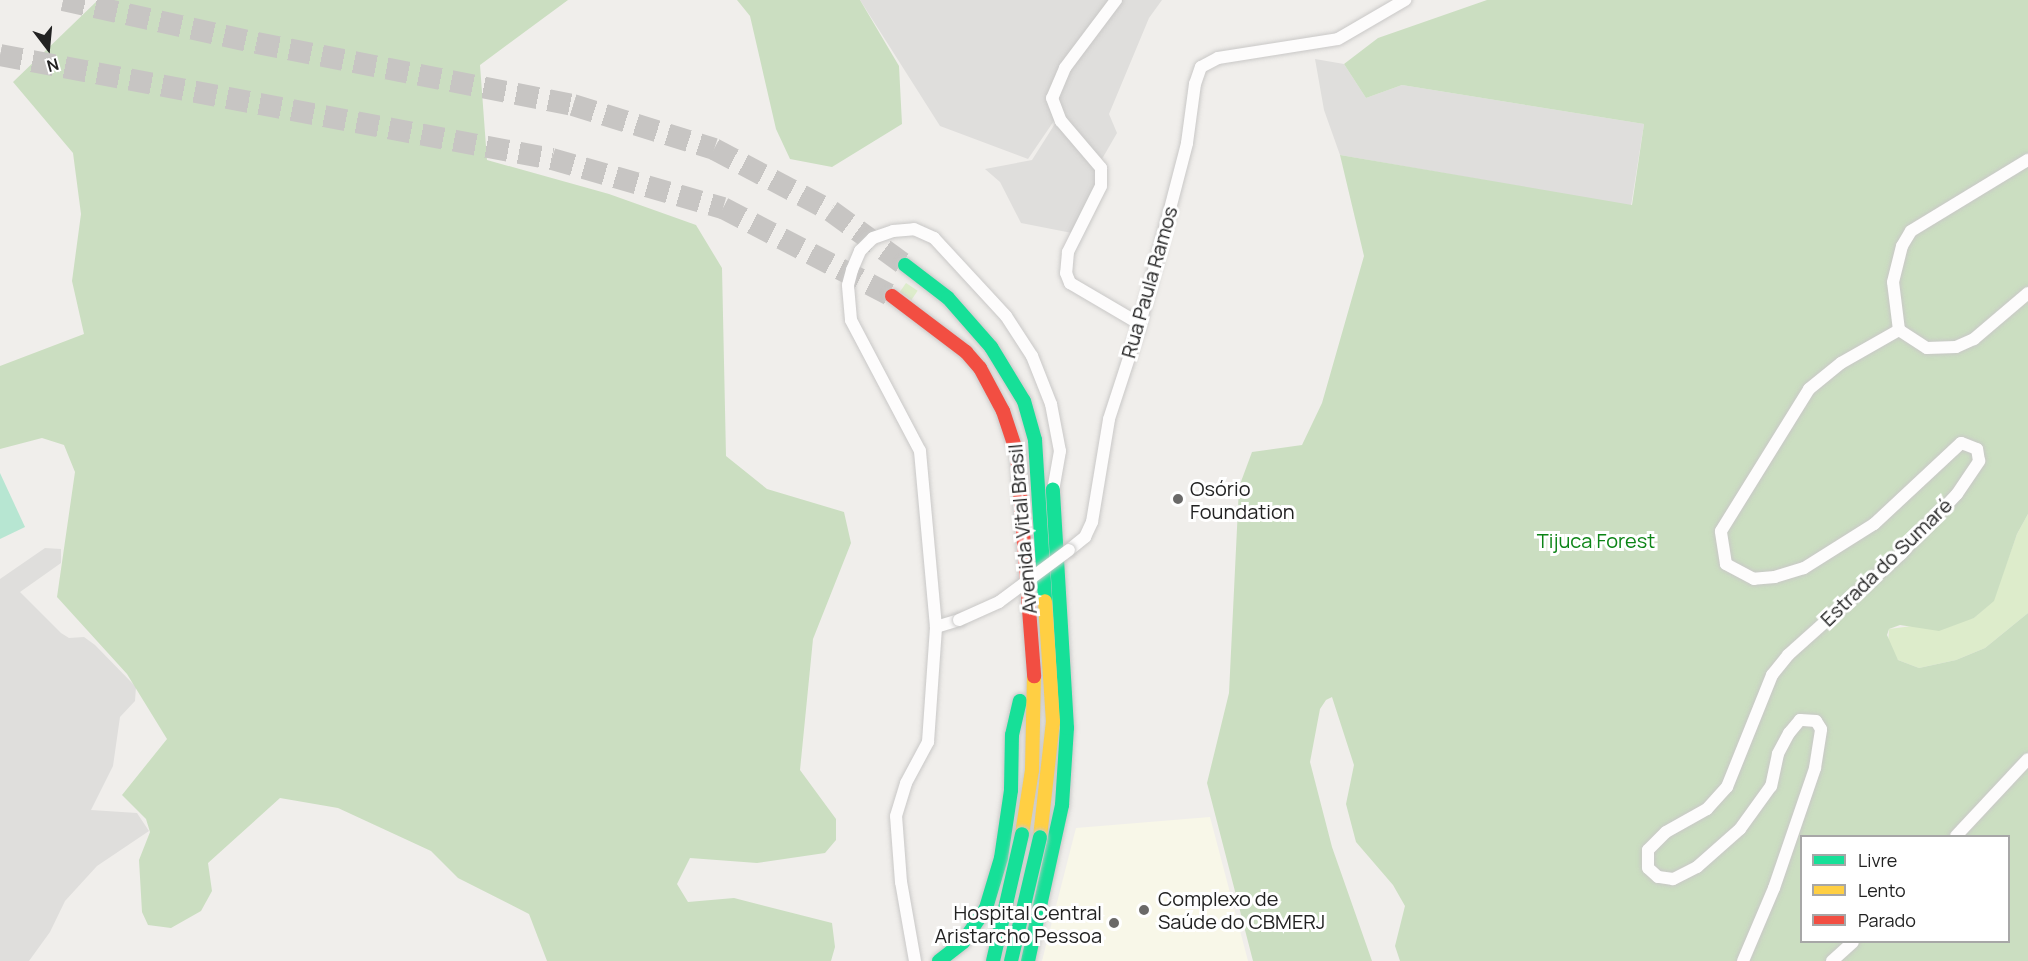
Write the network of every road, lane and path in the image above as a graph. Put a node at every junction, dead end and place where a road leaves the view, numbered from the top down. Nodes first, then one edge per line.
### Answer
1 (1116, 0) edge
2 (1405, 0) edge
3 (2028, 159) edge
4 (905, 265) tunnel mouth
5 (2028, 293) edge
6 (892, 296) tunnel mouth
7 (972, 322) junction
8 (1140, 324) junction
9 (1899, 330) junction
10 (1010, 430) junction
11 (1053, 489) junction
12 (936, 627) junction
13 (1020, 701) junction
14 (2028, 759) edge
15 (1958, 835) edge
16 (1011, 866) junction
17 (1046, 874) junction
18 (1852, 943) edge
19 (915, 961) edge
20 (939, 961) edge
21 (985, 961) edge
22 (993, 961) edge
23 (1011, 961) edge
24 (1028, 961) edge
25 (1743, 961) edge
26 (1832, 961) edge

1 - 8 street
2 - 8 street, Rua Paula Ramos
3 - 9 street
4 - 7 main road, Avenida Vital Brasil
5 - 9 street
6 - 10 main road, Avenida Vital Brasil
7 - 11 main road
7 - 23 main road, Avenida Vital Brasil, bridge
8 - 12 street, Rua Paula Ramos, bridge
9 - 25 street, Estrada do Sumaré
10 - 13 main road
10 - 22 main road, Avenida Vital Brasil, bridge
11 - 12 street
11 - 17 main road
12 - 19 street
13 - 16 main road
13 - 20 main road
14 - 15 street
16 - 17 main road, bridge
16 - 21 main road
17 - 24 main road
18 - 26 street

